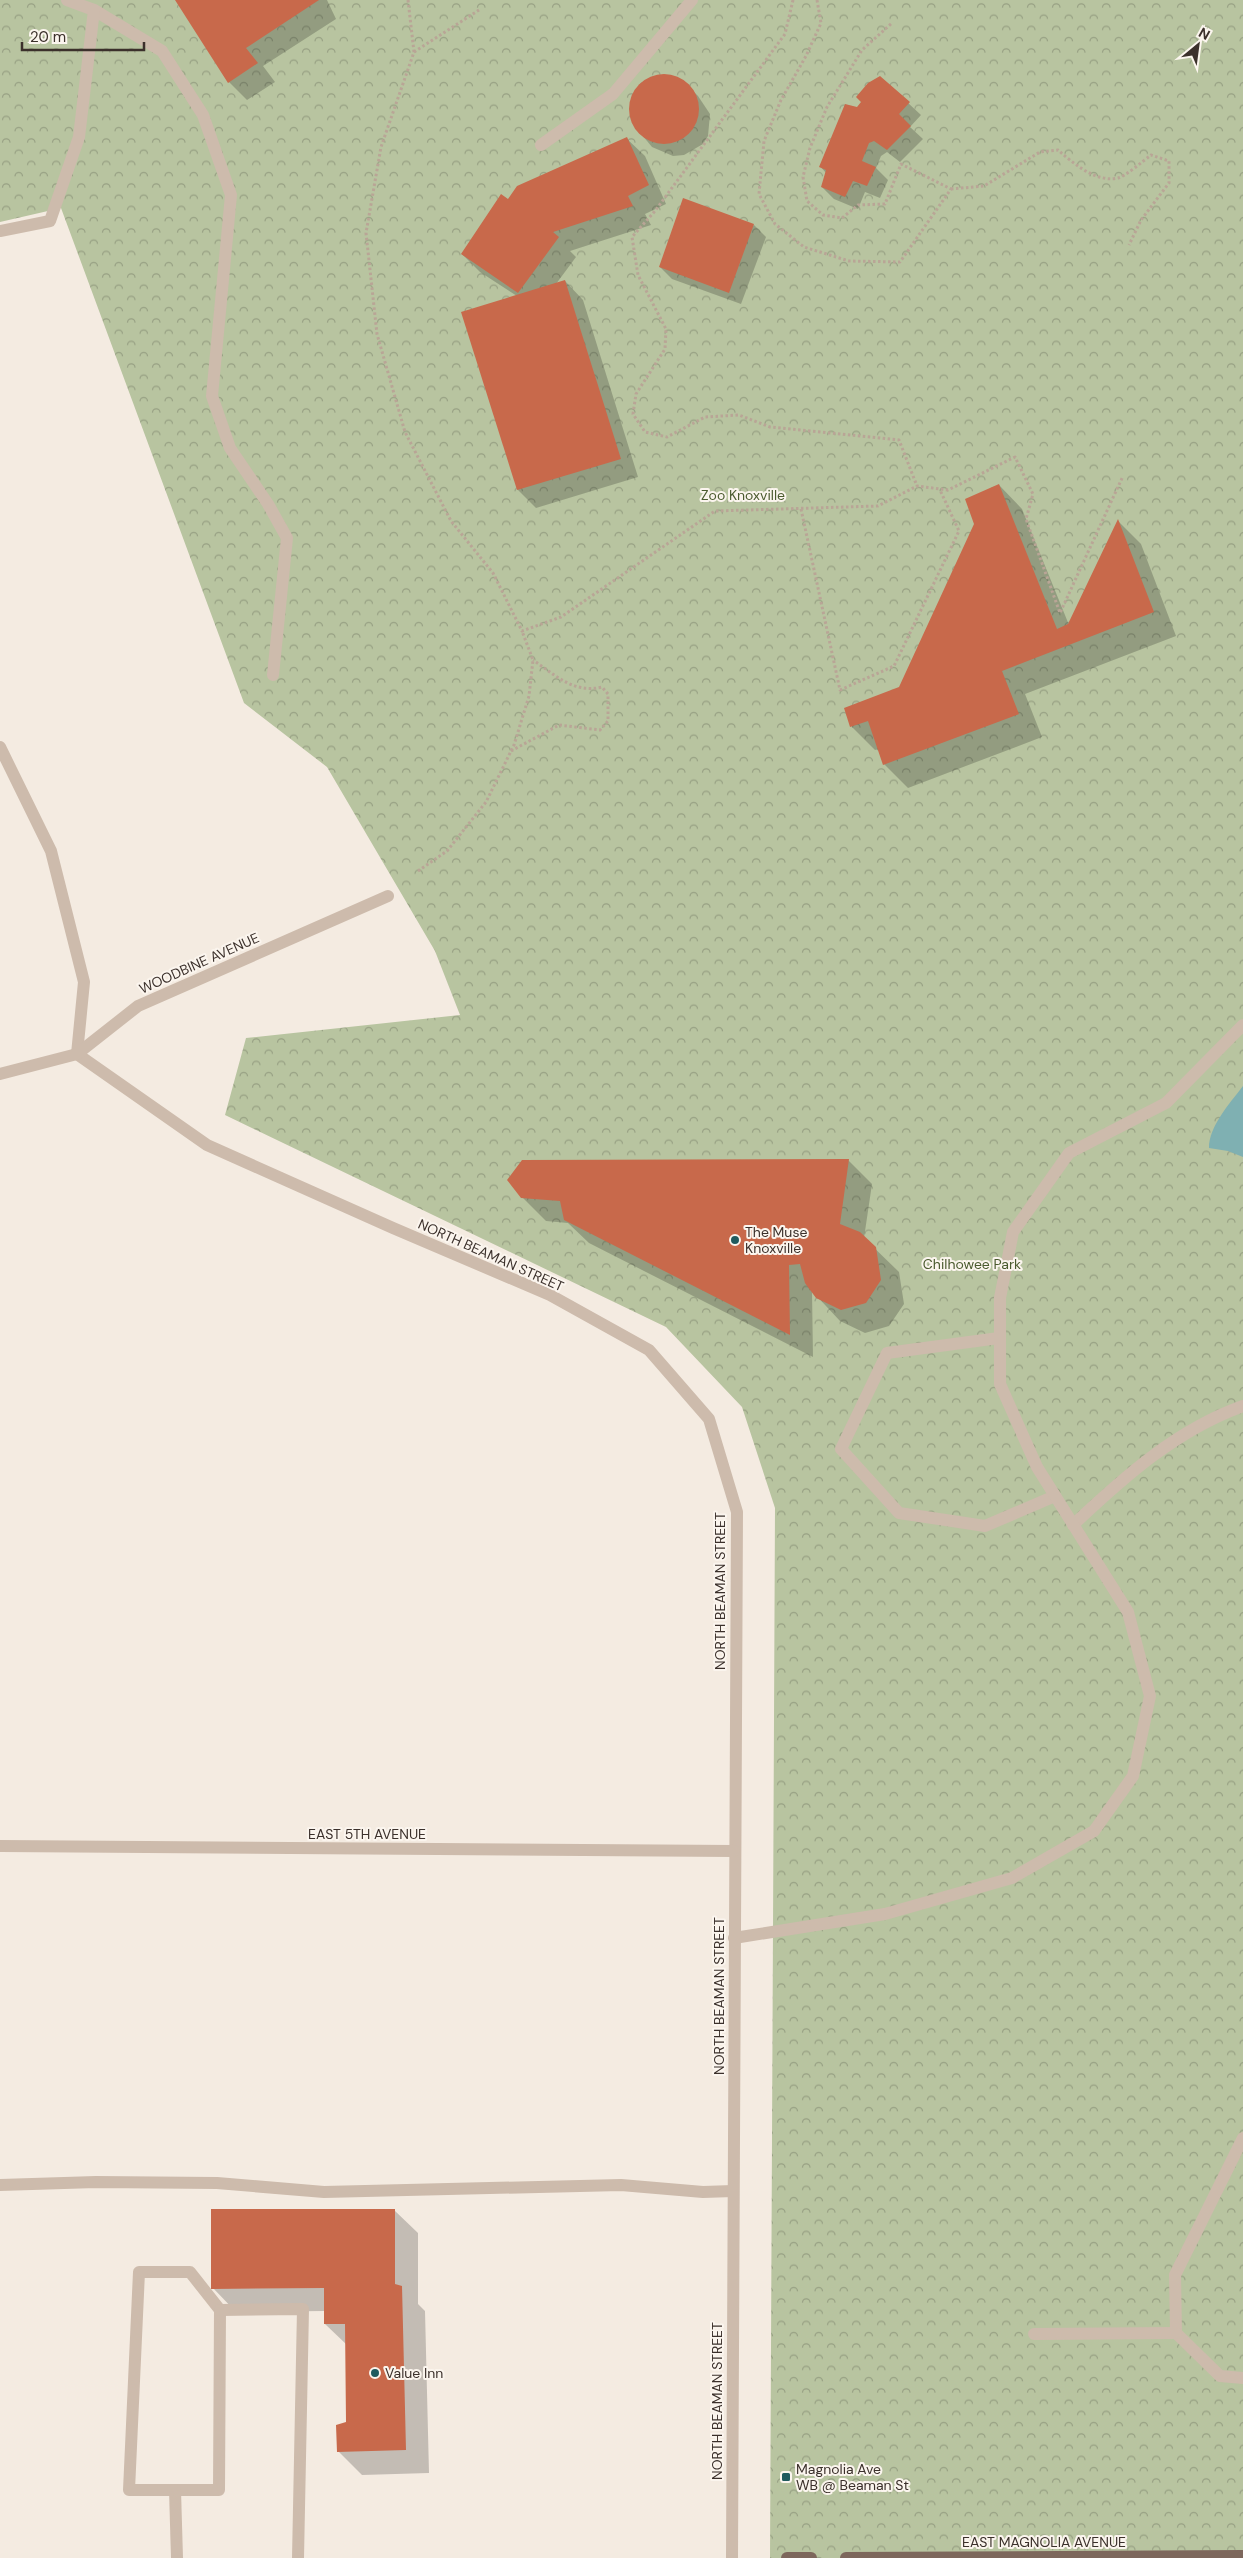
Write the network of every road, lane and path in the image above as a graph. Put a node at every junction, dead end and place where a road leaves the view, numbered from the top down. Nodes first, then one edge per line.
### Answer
1 (67, 0) edge
2 (408, 0) edge
3 (692, 0) edge
4 (793, 0) edge
5 (817, 0) edge
6 (94, 10) junction
7 (479, 10) dead end
8 (892, 23) dead end
9 (414, 52) junction
10 (540, 145) dead end
11 (951, 189) junction
12 (0, 231) edge
13 (1129, 245) dead end
14 (1123, 476) dead end
15 (916, 486) junction
16 (940, 489) junction
17 (801, 509) junction
18 (522, 631) junction
19 (533, 660) junction
20 (273, 675) dead end
21 (0, 746) edge
22 (511, 751) junction
23 (418, 871) dead end
24 (388, 896) dead end
25 (1243, 1025) edge
26 (77, 1054) junction
27 (0, 1074) edge
28 (999, 1338) junction
29 (1243, 1406) edge
30 (1055, 1496) junction
31 (1073, 1525) junction
32 (0, 1846) edge
33 (734, 1851) junction
34 (734, 1938) junction
35 (1243, 2138) edge
36 (0, 2185) edge
37 (733, 2191) junction
38 (220, 2310) junction
39 (1034, 2334) dead end
40 (1176, 2334) junction
41 (1243, 2378) edge
42 (175, 2490) junction
43 (1243, 2556) edge
44 (177, 2558) edge
45 (298, 2558) edge
46 (732, 2558) edge
47 (787, 2558) edge
48 (811, 2558) edge
49 (846, 2558) edge

1 - 6 street
2 - 9 path
3 - 10 street
4 - 15 path
5 - 11 path
6 - 12 street
6 - 20 street
7 - 9 path
8 - 11 path
9 - 18 path
11 - 13 path
14 - 16 path
15 - 16 path
15 - 17 path
16 - 17 path
17 - 18 path
18 - 19 path
19 - 22 path
19 - 22 path
21 - 26 street
22 - 23 path
24 - 26 street, WOODBINE AVENUE
25 - 28 street
26 - 27 street, WOODBINE AVENUE
26 - 33 street, NORTH BEAMAN STREET
28 - 30 street
28 - 30 street
29 - 31 street
30 - 31 street
31 - 34 street
32 - 33 street, EAST 5TH AVENUE
33 - 34 street, NORTH BEAMAN STREET
34 - 37 street, NORTH BEAMAN STREET
35 - 40 street
36 - 37 street
37 - 46 street, NORTH BEAMAN STREET
38 - 42 street
38 - 42 street
38 - 45 street
39 - 40 street
40 - 41 street
42 - 44 street
43 - 49 main road, EAST MAGNOLIA AVENUE
47 - 48 main road

